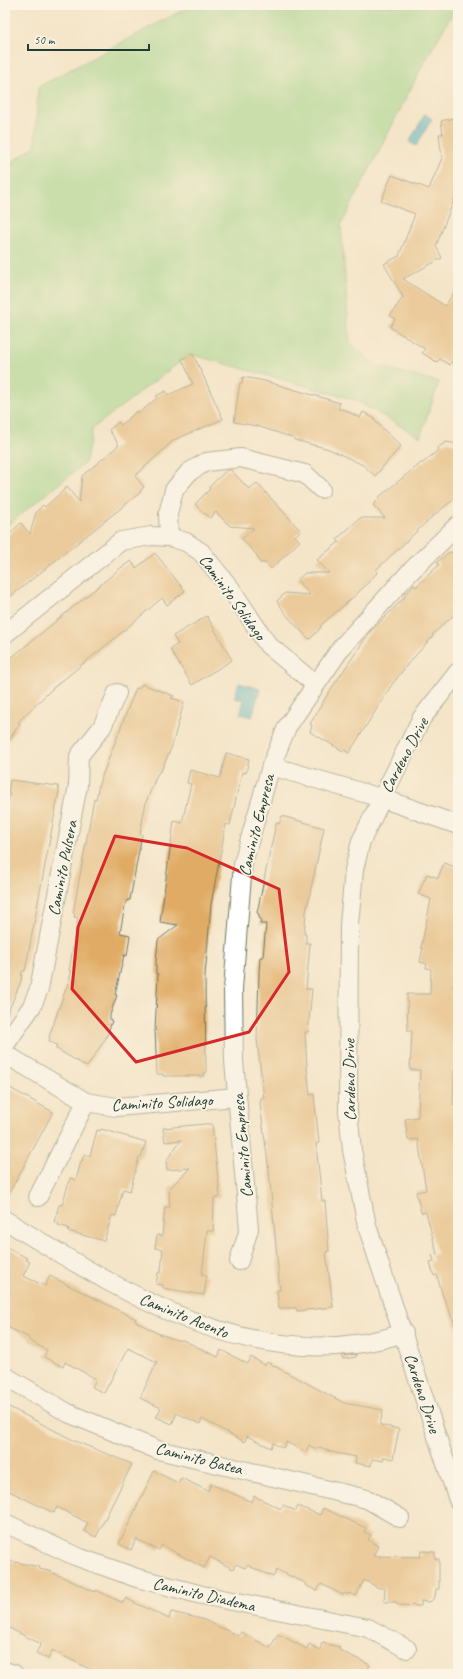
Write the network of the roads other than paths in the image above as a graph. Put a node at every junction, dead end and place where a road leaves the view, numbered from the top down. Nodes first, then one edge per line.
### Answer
1 (321, 489) dead end
2 (458, 525) edge
3 (169, 537) junction
4 (5, 634) edge
5 (458, 672) edge
6 (315, 684) junction
7 (117, 693) dead end
8 (271, 766) junction
9 (381, 798) junction
10 (458, 825) edge
11 (5, 1045) edge
12 (5, 1054) edge
13 (237, 1097) junction
14 (86, 1102) junction
15 (38, 1197) dead end
16 (5, 1220) edge
17 (239, 1261) dead end
18 (404, 1333) junction
19 (5, 1376) edge
20 (458, 1500) edge
21 (400, 1518) dead end
22 (5, 1523) edge
23 (407, 1649) dead end
24 (5, 1671) edge
25 (14, 1674) edge

1 - 3 street
2 - 6 street, Caminito Empresa
3 - 4 street, Caminito Solidago
3 - 6 street, Caminito Solidago
5 - 9 street, Cardeno Drive
6 - 8 street, Caminito Empresa
7 - 11 street, Caminito Pulsera
8 - 9 street
8 - 13 street, Caminito Empresa
9 - 10 street
9 - 18 street, Cardeno Drive
12 - 14 street, Caminito Solidago
13 - 14 street, Caminito Solidago
13 - 17 street, Caminito Empresa
14 - 15 street
16 - 18 street, Caminito Acento
18 - 20 street, Cardeno Drive
19 - 21 street, Caminito Batea
22 - 23 street, Caminito Diadema
24 - 25 street

